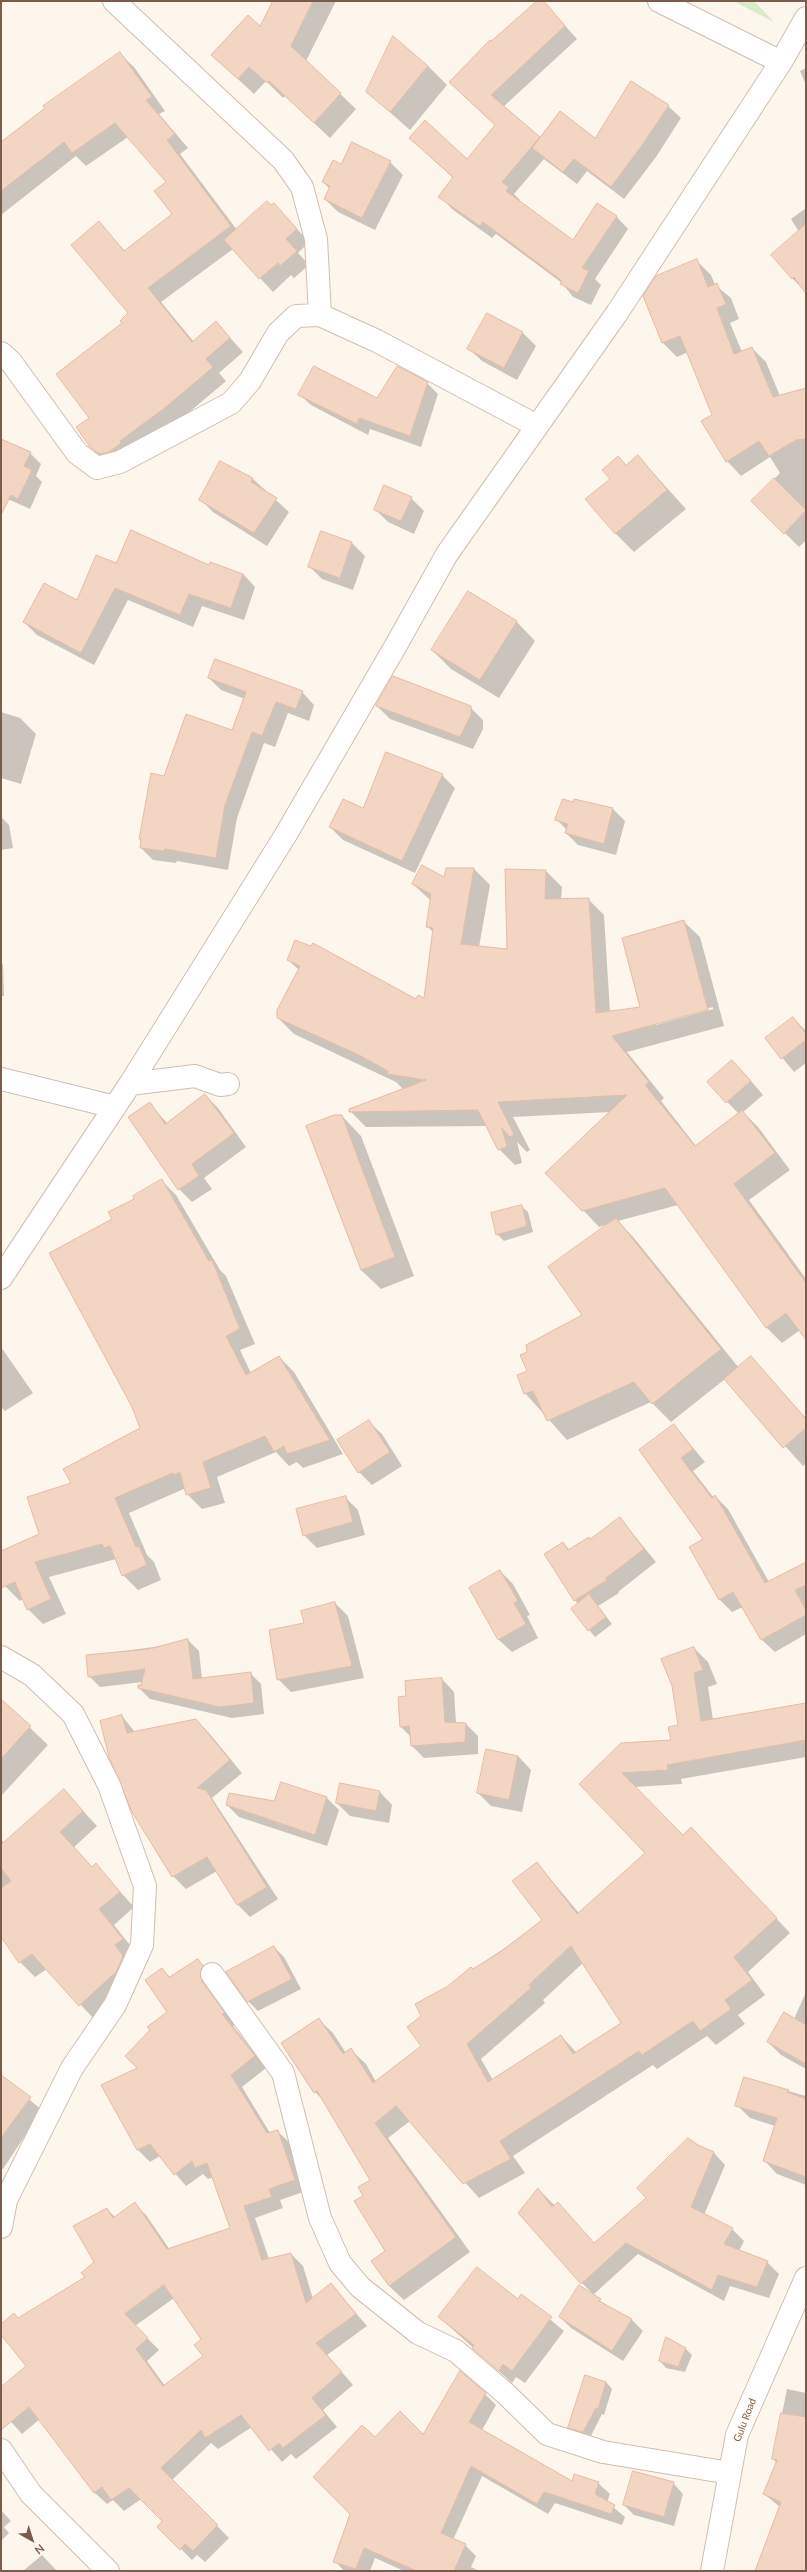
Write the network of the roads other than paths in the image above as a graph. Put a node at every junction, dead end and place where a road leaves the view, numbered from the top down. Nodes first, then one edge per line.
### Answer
1 (114, 1) edge
2 (659, 1) edge
3 (806, 18) edge
4 (781, 62) junction
5 (320, 315) junction
6 (1, 353) edge
7 (537, 426) junction
8 (1, 1079) edge
9 (130, 1084) junction
10 (228, 1084) dead end
11 (115, 1107) junction
12 (1, 1278) edge
13 (1, 1657) edge
14 (212, 1974) dead end
15 (4, 2202) edge
16 (1, 2227) edge
17 (806, 2278) edge
18 (1, 2450) edge
19 (730, 2473) junction
20 (108, 2571) edge
21 (712, 2571) edge

1 - 5 street
2 - 4 street
3 - 4 street
4 - 7 street
5 - 6 street
5 - 7 street
7 - 9 street
8 - 11 street
9 - 10 street
9 - 11 street
11 - 12 street
13 - 15 street
14 - 19 street
15 - 16 street
17 - 19 street, Gulu Road
18 - 20 street
19 - 21 street, Gulu Road

